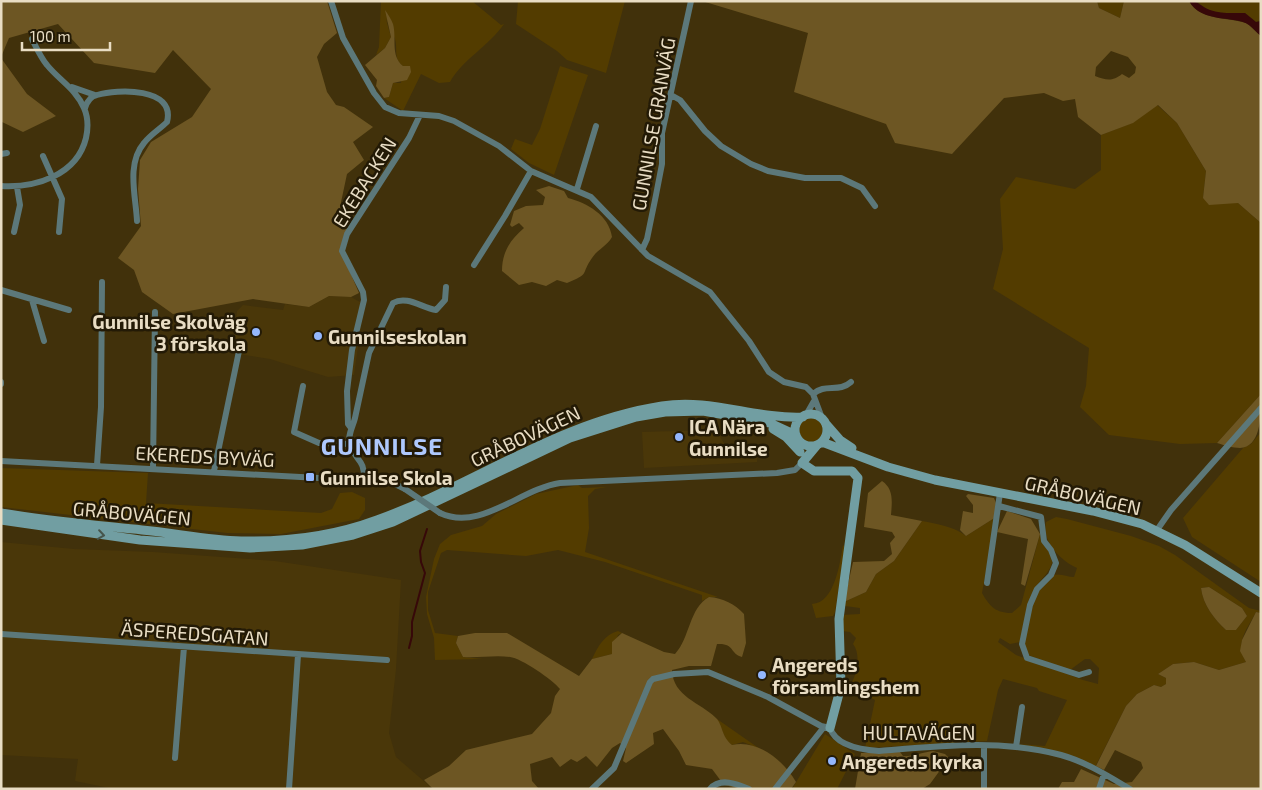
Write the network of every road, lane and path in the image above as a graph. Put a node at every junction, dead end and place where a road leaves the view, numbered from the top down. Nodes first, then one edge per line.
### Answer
1 (331, 1) edge
2 (691, 1) edge
3 (32, 39) dead end
4 (70, 86) junction
5 (95, 95) junction
6 (671, 95) junction
7 (85, 108) junction
8 (420, 115) junction
9 (596, 126) dead end
10 (43, 156) dead end
11 (531, 170) junction
12 (53, 177) junction
13 (1, 186) edge
14 (17, 187) junction
15 (577, 189) junction
16 (875, 206) dead end
17 (137, 221) dead end
18 (14, 232) dead end
19 (59, 232) dead end
20 (642, 250) junction
21 (474, 265) dead end
22 (102, 282) dead end
23 (446, 287) dead end
24 (1, 290) edge
25 (32, 300) junction
26 (69, 310) dead end
27 (155, 312) dead end
28 (44, 341) dead end
29 (239, 351) dead end
30 (851, 382) dead end
31 (303, 386) dead end
32 (814, 397) junction
33 (1261, 408) edge
34 (804, 416) junction
35 (824, 421) junction
36 (762, 422) junction
37 (351, 428) junction
38 (820, 443) junction
39 (350, 444) junction
40 (800, 451) junction
41 (1, 461) edge
42 (97, 465) junction
43 (153, 468) junction
44 (214, 472) junction
45 (912, 474) junction
46 (364, 481) junction
47 (1000, 492) junction
48 (999, 506) junction
49 (1, 513) edge
50 (1, 520) edge
51 (1157, 530) junction
52 (987, 583) dead end
53 (1261, 592) edge
54 (1, 634) edge
55 (184, 647) junction
56 (298, 655) junction
57 (387, 660) dead end
58 (1089, 672) dead end
59 (1022, 707) dead end
60 (827, 727) junction
61 (984, 746) junction
62 (1016, 747) junction
63 (175, 758) dead end
64 (1104, 774) junction
65 (289, 789) edge
66 (592, 789) edge
67 (710, 789) edge
68 (749, 789) edge
69 (775, 789) edge
70 (984, 789) edge
71 (1099, 789) edge
72 (1130, 789) edge

1 - 8 street
2 - 6 street, GUNNILSE GRANVÄG
3 - 4 street
4 - 5 street
4 - 7 street
5 - 7 street
5 - 17 street
6 - 16 street
6 - 20 street, GUNNILSE GRANVÄG
7 - 12 street
8 - 11 street
8 - 37 street, EKEBACKEN
9 - 15 street
10 - 12 street
11 - 15 street
11 - 21 street
12 - 14 street
12 - 19 street
13 - 14 street
14 - 18 street
15 - 20 street
20 - 32 street
22 - 42 street
23 - 37 street
24 - 25 street
25 - 26 street
25 - 28 street
27 - 43 street
29 - 44 street
30 - 32 street
31 - 39 street
32 - 34 street
32 - 35 street
33 - 51 street
34 - 35 main road, GRÅBOVÄGEN
34 - 40 main road
34 - 49 main road, GRÅBOVÄGEN
35 - 38 main road
35 - 45 main road, GRÅBOVÄGEN
36 - 40 main road
36 - 40 main road, GRÅBOVÄGEN
50 -> 36 main road, GRÅBOVÄGEN
37 - 39 street
38 - 40 main road
38 - 40 main road, GRÅBOVÄGEN
38 - 45 main road, GRÅBOVÄGEN
39 - 46 street
40 - 46 street, EKEREDS BYVÄG, bridge
40 - 60 main road
41 - 42 street, EKEREDS BYVÄG
42 - 43 street, EKEREDS BYVÄG
43 - 44 street, EKEREDS BYVÄG
44 - 46 street, EKEREDS BYVÄG
45 - 47 main road, GRÅBOVÄGEN
47 - 48 street
47 - 51 main road, GRÅBOVÄGEN
48 - 52 street
48 - 58 street
51 - 53 main road, GRÅBOVÄGEN
54 - 55 street, ÄSPEREDSGATAN
55 - 56 street, ÄSPEREDSGATAN
55 - 63 street
56 - 57 street, ÄSPEREDSGATAN
56 - 65 street
59 - 62 street
60 - 61 street, HULTAVÄGEN
60 - 66 street, HULTAVÄGEN
60 - 69 street
61 - 62 street, HULTAVÄGEN
61 - 70 street
62 - 64 street, HULTAVÄGEN
64 - 71 street
64 - 72 street, HULTAVÄGEN
67 - 68 street

